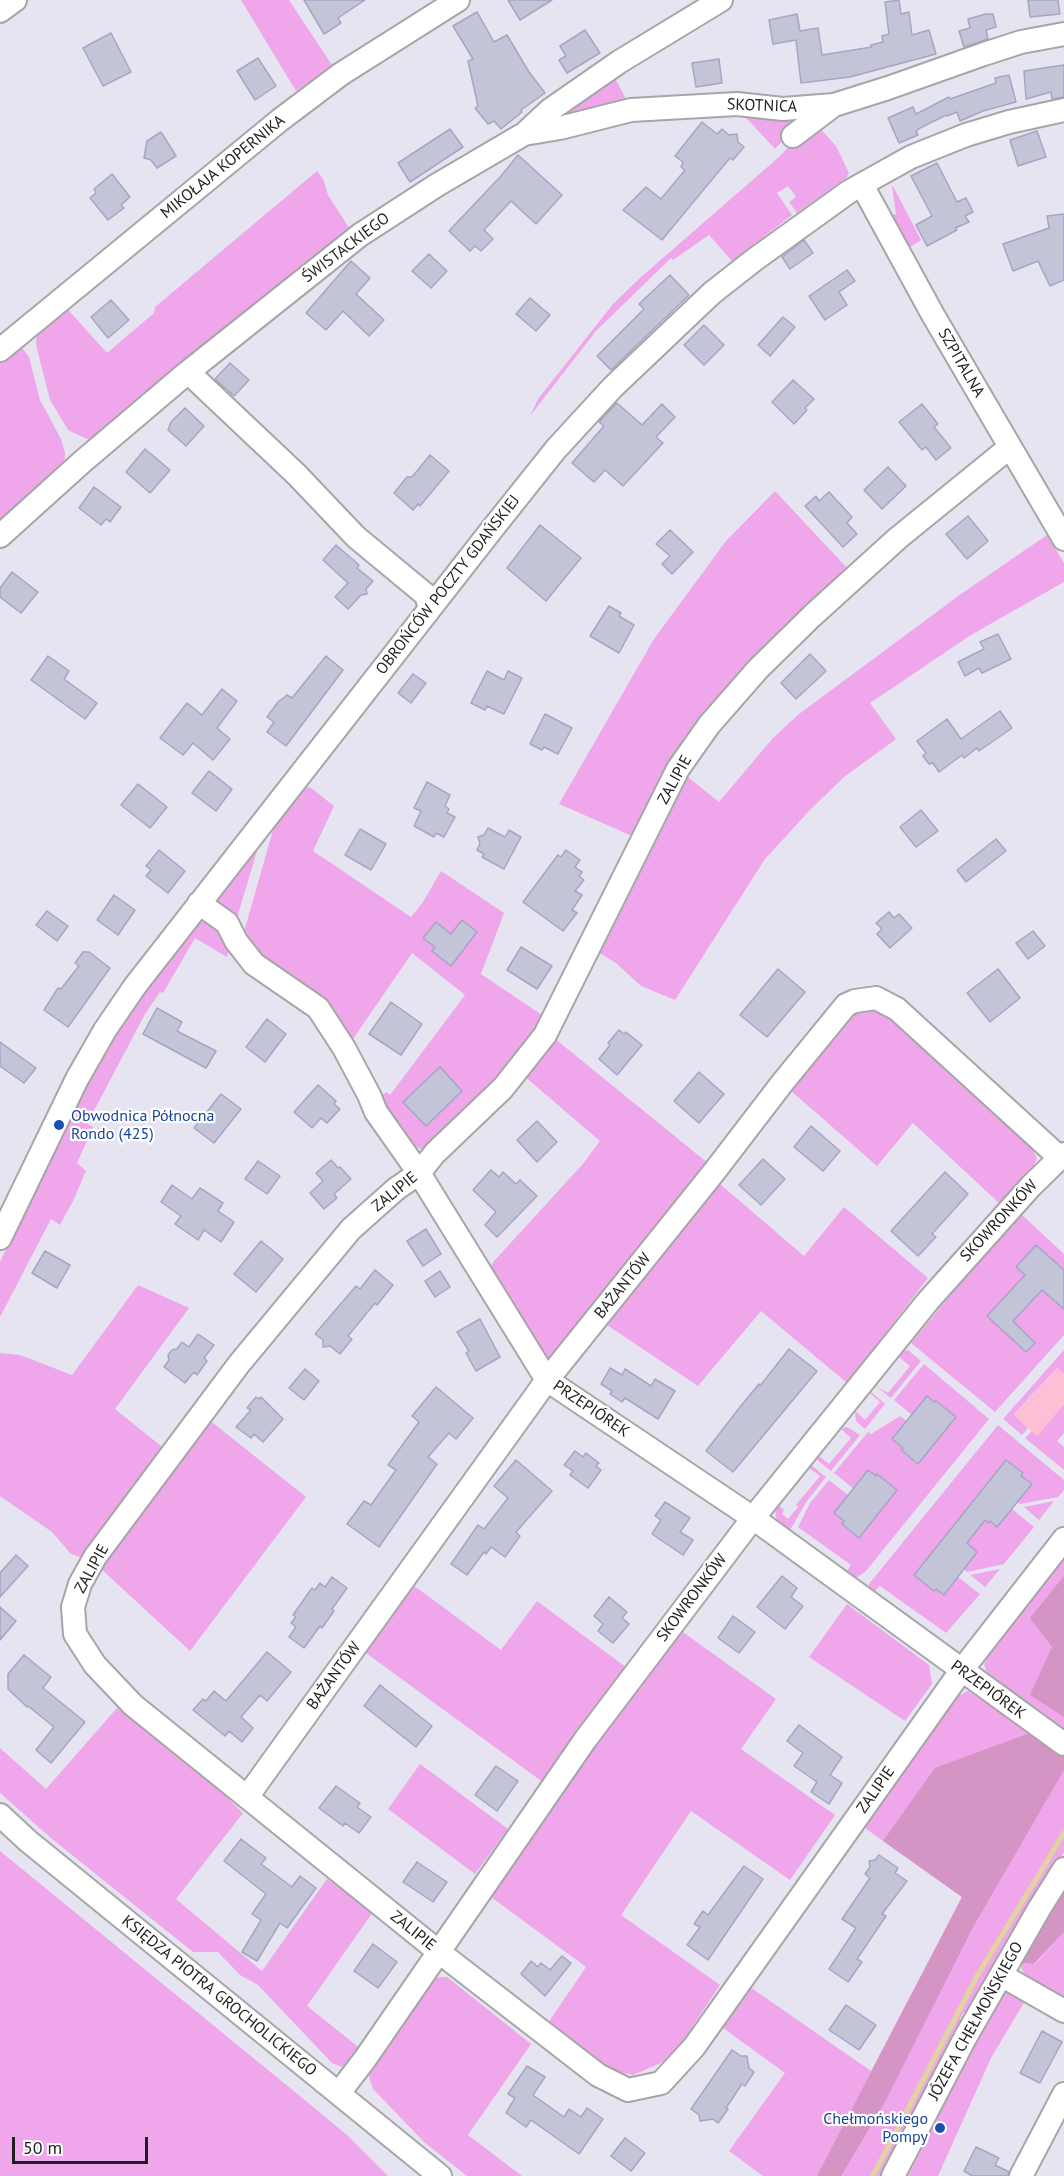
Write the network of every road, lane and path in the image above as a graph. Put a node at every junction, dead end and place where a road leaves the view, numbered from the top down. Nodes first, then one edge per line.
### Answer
1 (15, 0) edge
2 (458, 0) edge
3 (721, 0) edge
4 (0, 11) edge
5 (1064, 34) edge
6 (834, 105) junction
7 (1064, 110) edge
8 (524, 134) junction
9 (793, 136) dead end
10 (862, 185) junction
11 (0, 350) edge
12 (188, 372) junction
13 (1010, 447) junction
14 (0, 536) edge
15 (1064, 539) edge
16 (430, 608) junction
17 (199, 903) junction
18 (1062, 1156) edge
19 (419, 1173) junction
20 (0, 1238) edge
21 (547, 1380) junction
22 (753, 1518) junction
23 (1064, 1539) edge
24 (961, 1671) junction
25 (1064, 1744) edge
26 (247, 1797) junction
27 (0, 1815) edge
28 (1064, 1869) edge
29 (439, 1952) junction
30 (1001, 1975) junction
31 (1064, 2011) edge
32 (339, 2093) junction
33 (1064, 2094) edge
34 (440, 2176) edge
35 (893, 2176) edge
36 (1021, 2176) edge

1 - 4 street
2 - 11 street, MIKOŁAJA KOPERNIKA
3 - 8 street, ŚWISTACKIEGO
5 - 6 street, SKOTNICA
6 - 8 street, SKOTNICA
6 - 9 street
7 - 10 street, OBROŃCÓW POCZTY GDAŃSKIEJ
8 - 12 street, ŚWISTACKIEGO
10 - 13 street, SZPITALNA
10 - 16 street, OBROŃCÓW POCZTY GDAŃSKIEJ
12 - 14 street, ŚWISTACKIEGO
12 - 16 street
13 - 15 street, SZPITALNA
13 - 19 street, ZALIPIE
16 - 17 street, OBROŃCÓW POCZTY GDAŃSKIEJ
17 - 19 street, PRZEPIÓREK
17 - 20 street, OBROŃCÓW POCZTY GDAŃSKIEJ
18 - 21 street, BAŻANTÓW
18 - 22 street, SKOWRONKÓW
19 - 21 street, PRZEPIÓREK
19 - 26 street, ZALIPIE
21 - 22 street, PRZEPIÓREK
21 - 26 street, BAŻANTÓW
22 - 24 street, PRZEPIÓREK
22 - 29 street, SKOWRONKÓW
23 - 24 street, ZALIPIE
24 - 25 street, PRZEPIÓREK
24 - 29 street, ZALIPIE
26 - 29 street, ZALIPIE
27 - 32 street, KSIĘDZA PIOTRA GROCHOLICKIEGO
28 - 30 street, JÓZEFA CHEŁMOŃSKIEGO
29 - 32 street, SKOWRONKÓW
30 - 31 street
30 - 35 street, JÓZEFA CHEŁMOŃSKIEGO
32 - 34 street, KSIĘDZA PIOTRA GROCHOLICKIEGO
33 - 36 street

